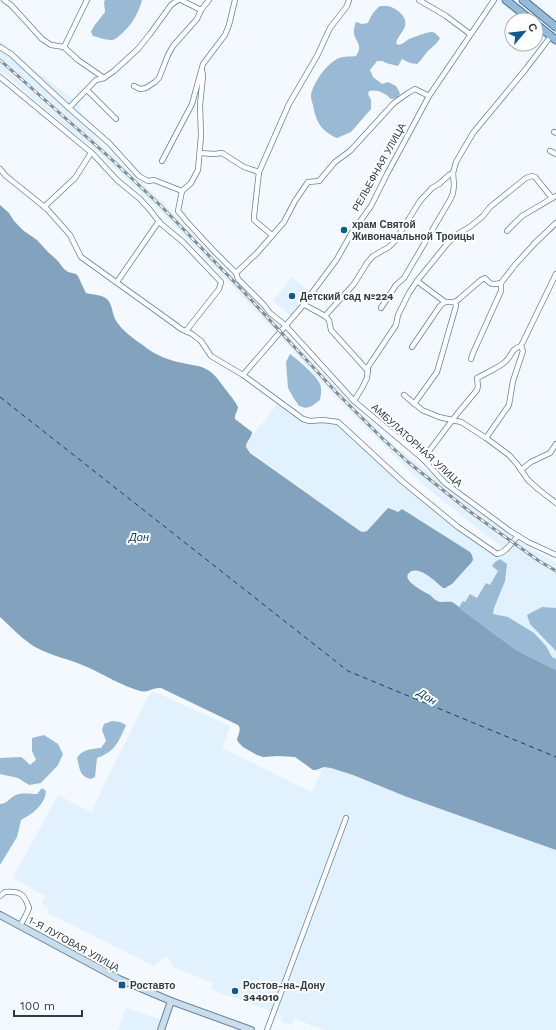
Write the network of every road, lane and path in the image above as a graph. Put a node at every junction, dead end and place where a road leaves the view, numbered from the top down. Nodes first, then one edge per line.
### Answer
1 (4, 0) edge
2 (87, 0) edge
3 (178, 0) edge
4 (181, 0) edge
5 (209, 0) edge
6 (235, 0) edge
7 (349, 0) edge
8 (418, 0) edge
9 (494, 0) edge
10 (506, 0) edge
11 (523, 0) edge
12 (201, 10) junction
13 (521, 12) edge
14 (556, 26) edge
15 (544, 30) edge
16 (470, 34) junction
17 (554, 38) edge
18 (0, 47) edge
19 (64, 47) junction
20 (201, 69) junction
21 (0, 77) edge
22 (104, 78) junction
23 (134, 86) dead end
24 (87, 90) junction
25 (429, 96) junction
26 (69, 108) junction
27 (116, 119) dead end
28 (550, 152) dead end
29 (92, 153) junction
30 (200, 153) junction
31 (556, 154) edge
32 (162, 161) dead end
33 (0, 169) edge
34 (259, 172) junction
35 (453, 173) junction
36 (182, 192) junction
37 (554, 197) edge
38 (44, 207) junction
39 (159, 222) junction
40 (556, 223) edge
41 (507, 231) dead end
42 (272, 235) junction
43 (236, 273) junction
44 (556, 274) edge
45 (417, 281) junction
46 (117, 282) junction
47 (501, 283) junction
48 (445, 302) junction
49 (455, 302) junction
50 (303, 304) junction
51 (381, 308) dead end
52 (326, 316) junction
53 (285, 325) junction
54 (186, 331) junction
55 (521, 346) junction
56 (412, 347) dead end
57 (471, 359) dead end
58 (368, 371) junction
59 (243, 375) junction
60 (404, 395) dead end
61 (354, 401) junction
62 (414, 404) junction
63 (453, 421) junction
64 (486, 438) junction
65 (556, 444) edge
66 (423, 460) junction
67 (521, 470) junction
68 (556, 503) edge
69 (518, 536) junction
70 (556, 555) edge
71 (346, 818) dead end
72 (0, 896) edge
73 (0, 915) edge
74 (20, 926) junction
75 (171, 1001) junction
76 (161, 1030) edge
77 (251, 1030) edge
78 (267, 1030) edge

1 - 19 street
2 - 19 street
3 - 22 street
4 - 12 street
5 - 12 street
6 - 20 street
7 - 34 street
8 - 16 street
9 - 16 street, РЕЛЬЕФНАЯ УЛИЦА
10 - 13 main road
11 - 14 main road
12 - 23 street
15 - 17 main road
16 - 25 street, РЕЛЬЕФНАЯ УЛИЦА
17 - 35 street
18 - 26 street
19 - 22 street
20 - 30 street
20 - 32 street
21 - 29 street
22 - 24 street
24 - 26 street
24 - 27 street
25 - 42 street
25 - 50 street, РЕЛЬЕФНАЯ УЛИЦА
26 - 36 street
28 - 31 street
29 - 38 street
29 - 39 street
30 - 34 street
30 - 36 street
33 - 38 street
34 - 42 street
35 - 51 street
35 - 52 street
36 - 43 street, АМБУЛАТОРНАЯ УЛИЦА
37 - 41 street
37 - 45 street
38 - 46 street
39 - 46 street
39 - 54 street
40 - 47 street
42 - 43 street
43 - 53 street, АМБУЛАТОРНАЯ УЛИЦА
44 - 55 street
45 - 48 street
45 - 58 street
46 - 54 street
47 - 49 street
47 - 57 street
48 - 49 street
48 - 56 street
49 - 62 street
50 - 52 street
50 - 53 street, РЕЛЬЕФНАЯ УЛИЦА
52 - 58 street
53 - 59 street, РЕЛЬЕФНАЯ УЛИЦА
53 - 61 street, АМБУЛАТОРНАЯ УЛИЦА
54 - 59 street
55 - 63 street
55 - 64 street
58 - 61 street
59 - 69 street
60 - 62 street
61 - 66 street, АМБУЛАТОРНАЯ УЛИЦА
62 - 63 street
63 - 64 street
63 - 66 street
64 - 67 street
65 - 67 street
66 - 69 street, АМБУЛАТОРНАЯ УЛИЦА
67 - 68 street
69 - 70 street, АМБУЛАТОРНАЯ УЛИЦА
71 - 78 street
72 - 74 street
73 - 74 main road, 1-Я ЛУГОВАЯ УЛИЦА
74 - 75 main road, 1-Я ЛУГОВАЯ УЛИЦА
75 - 76 main road
75 - 77 main road, 1-Я ЛУГОВАЯ УЛИЦА

